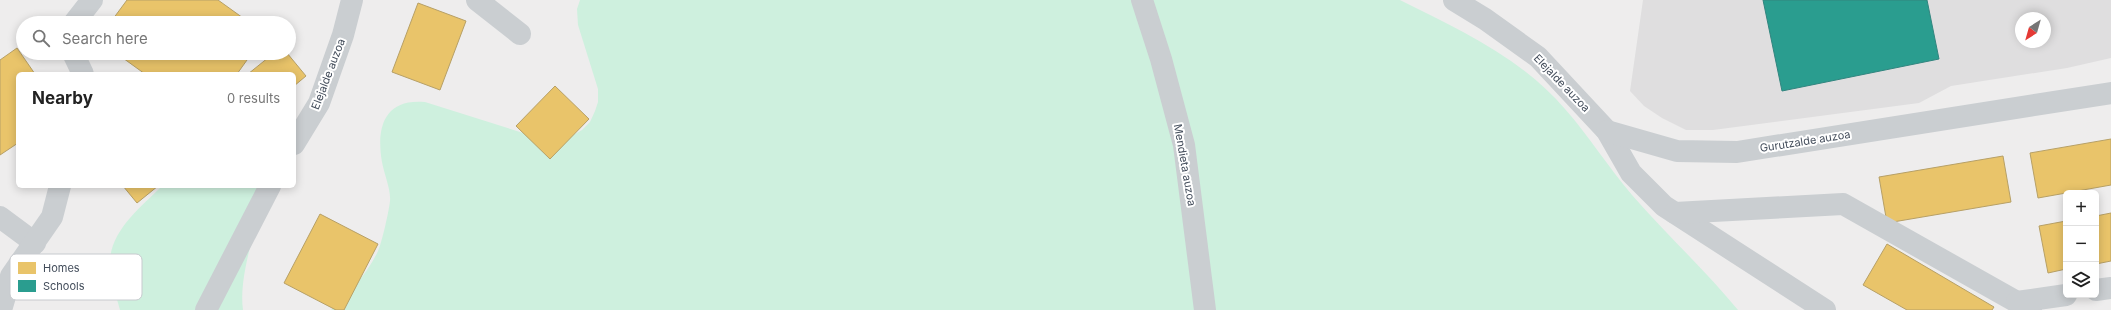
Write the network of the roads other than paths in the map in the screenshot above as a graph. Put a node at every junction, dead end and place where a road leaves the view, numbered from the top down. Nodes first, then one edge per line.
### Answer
1 (92, 0) edge
2 (352, 0) edge
3 (477, 0) edge
4 (1142, 0) edge
5 (1454, 0) edge
6 (79, 16) edge
7 (520, 34) dead end
8 (76, 60) edge
9 (82, 72) edge
10 (2111, 93) edge
11 (1607, 131) junction
12 (296, 141) edge
13 (59, 188) edge
14 (269, 188) edge
15 (1675, 213) junction
16 (0, 217) edge
17 (35, 243) junction
18 (27, 254) edge
19 (10, 279) edge
20 (2111, 288) edge
21 (2099, 290) edge
22 (2063, 296) edge
23 (2024, 306) edge
24 (1, 310) edge
25 (206, 310) edge
26 (1205, 310) edge
27 (1825, 310) edge

1 - 6 street
2 - 12 street, Elejalde auzoa
3 - 7 street
4 - 26 street, Mendieta auzoa
5 - 11 street, Elejalde auzoa
8 - 9 street
10 - 11 street, Gurutzalde auzoa
11 - 15 street
13 - 17 street
14 - 25 street
15 - 23 street
15 - 27 street
16 - 17 street
17 - 18 street
19 - 24 street
20 - 21 street
22 - 23 street

